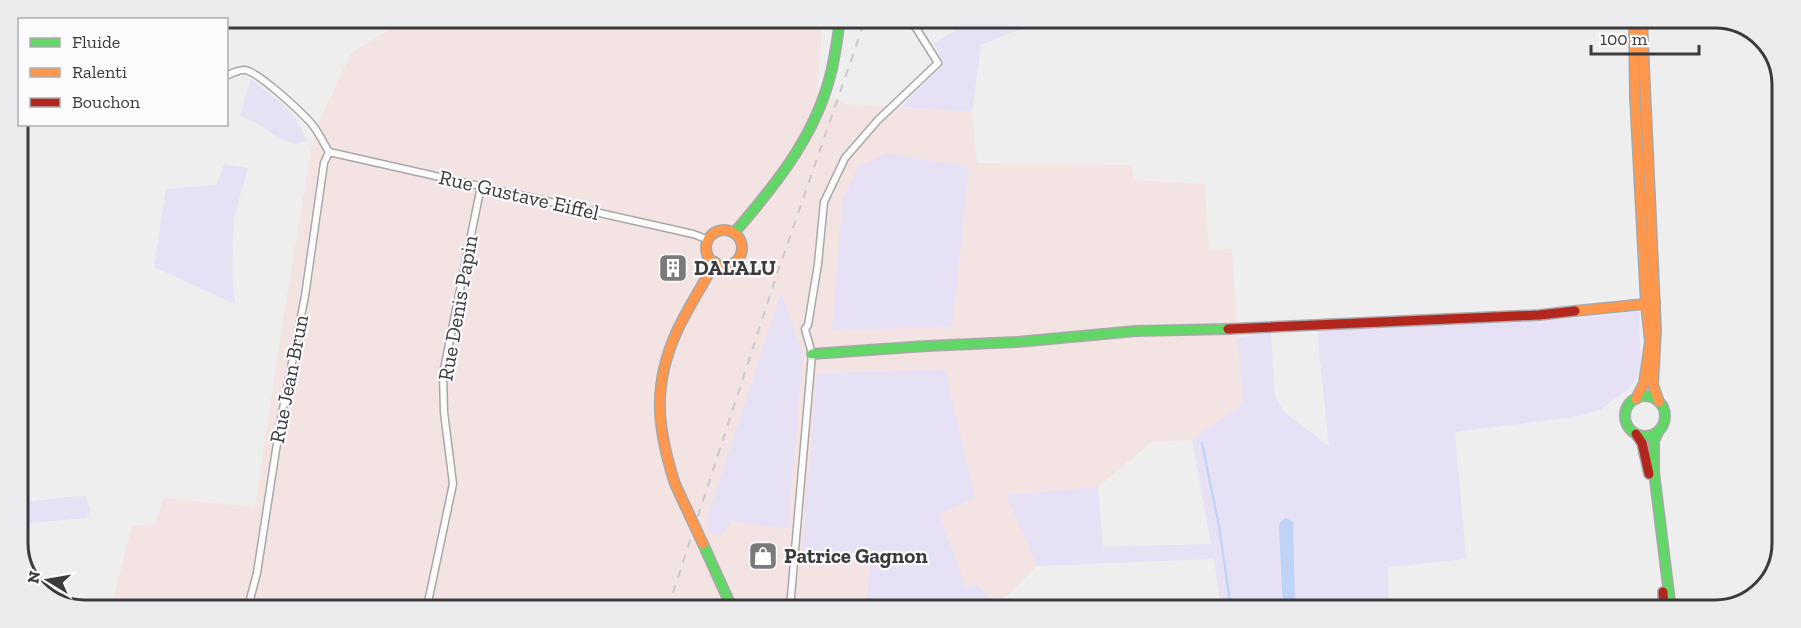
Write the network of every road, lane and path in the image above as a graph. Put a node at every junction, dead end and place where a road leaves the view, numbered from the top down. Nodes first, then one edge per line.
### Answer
1 (839, 28) edge
2 (916, 28) edge
3 (1634, 28) edge
4 (1642, 28) edge
5 (228, 75) edge
6 (329, 152) junction
7 (481, 186) junction
8 (734, 233) junction
9 (709, 240) junction
10 (715, 262) junction
11 (1650, 303) junction
12 (812, 354) junction
13 (1636, 399) junction
14 (1659, 402) junction
15 (1658, 432) junction
16 (1636, 434) junction
17 (250, 600) edge
18 (428, 600) edge
19 (728, 600) edge
20 (791, 600) edge
21 (1663, 600) edge
22 (1670, 600) edge

1 - 8 main road
2 - 12 street
3 - 11 main road
4 - 11 main road
5 - 6 street
6 - 7 street, Rue Gustave Eiffel
6 - 17 street, Rue Jean Brun
7 - 9 street, Rue Gustave Eiffel
7 - 18 street, Rue Denis Papin
8 - 9 main road
8 - 10 main road
9 - 10 main road
10 - 19 main road, bridge
11 - 12 main road
11 - 13 main road
11 - 14 main road
12 - 20 street
13 - 14 main road
13 - 16 main road
14 - 15 main road
15 - 16 main road
15 - 22 main road
16 - 21 main road

